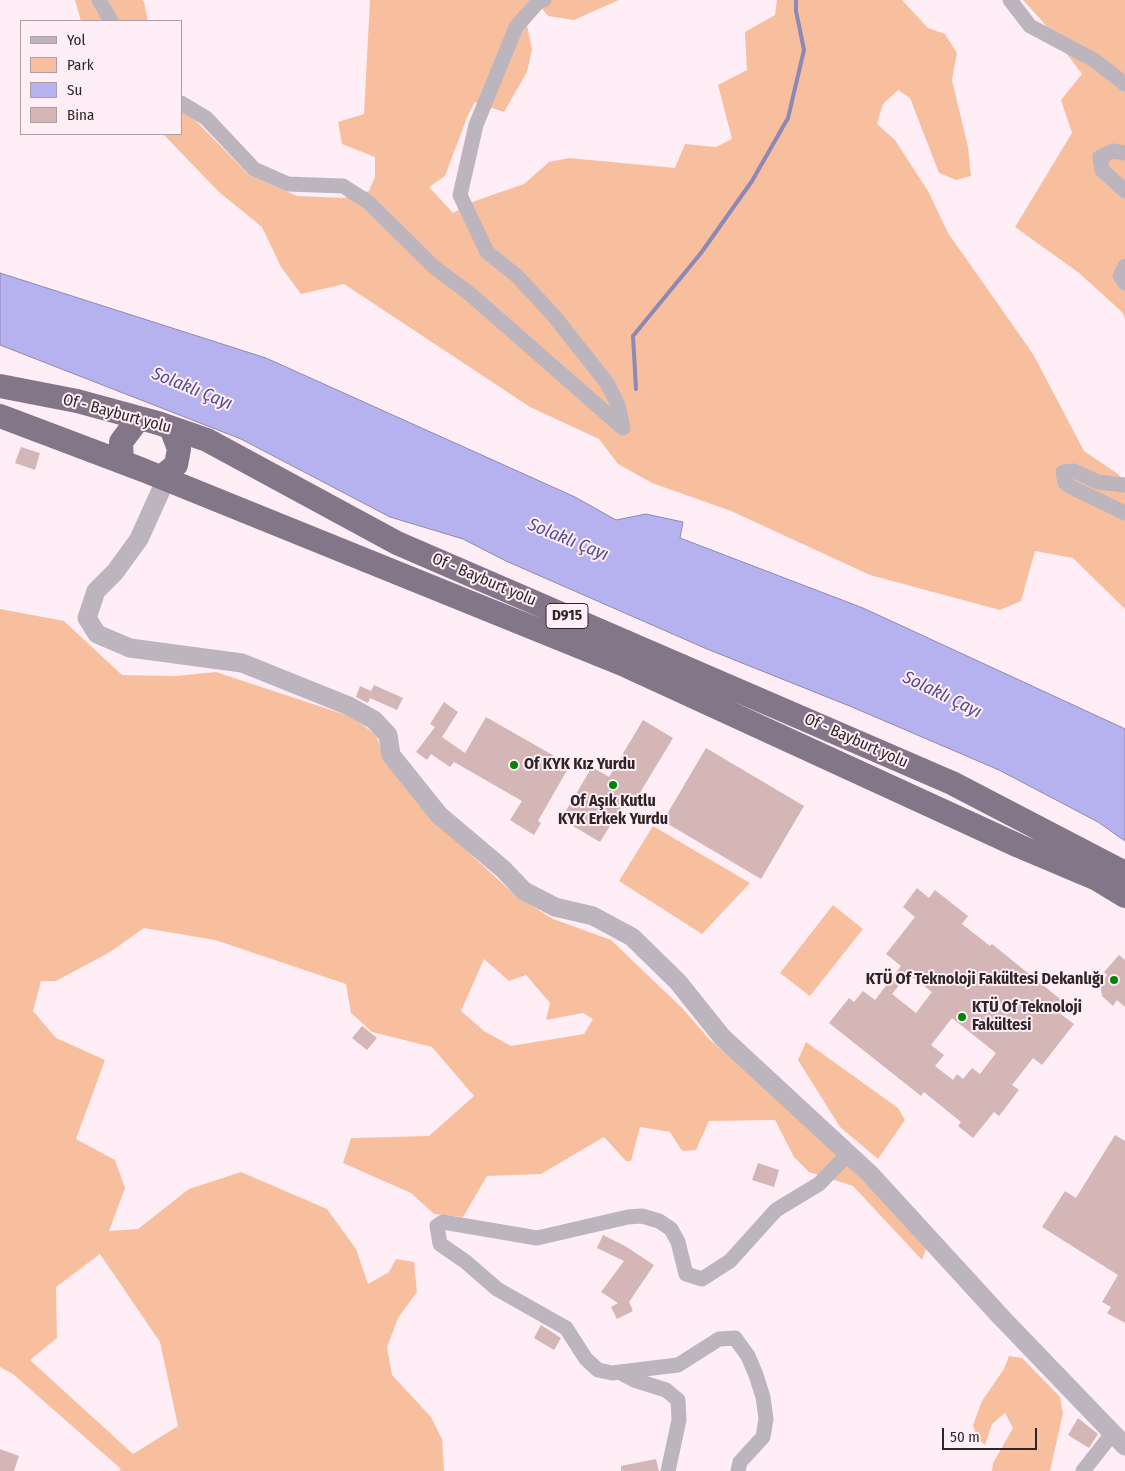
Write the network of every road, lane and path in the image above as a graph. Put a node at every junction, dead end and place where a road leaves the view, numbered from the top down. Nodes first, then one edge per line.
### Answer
1 (99, 0) edge
2 (544, 0) edge
3 (1010, 0) edge
4 (110, 20) edge
5 (1125, 84) edge
6 (182, 104) edge
7 (1125, 153) edge
8 (1125, 191) edge
9 (1125, 266) edge
10 (1125, 283) edge
11 (0, 386) edge
12 (0, 416) edge
13 (139, 418) junction
14 (171, 428) junction
15 (122, 462) junction
16 (164, 478) junction
17 (1125, 485) edge
18 (1125, 512) edge
19 (1125, 873) edge
20 (1125, 896) edge
21 (848, 1154) junction
22 (619, 1372) junction
23 (1119, 1440) edge
24 (668, 1471) edge
25 (738, 1471) edge
26 (1083, 1471) edge

1 - 4 street
2 - 6 street
3 - 5 street
7 - 8 street
9 - 10 street
11 - 13 highway, Of - Bayburt yolu / D915
12 - 15 highway, Of - Bayburt yolu / D915
13 - 14 highway, Of - Bayburt yolu / D915
13 - 15 highway
14 - 16 highway
14 - 19 highway, Of - Bayburt yolu / D915
15 - 16 highway, Of - Bayburt yolu / D915
16 - 20 highway, Of - Bayburt yolu / D915
16 - 21 street
17 - 18 street
21 - 22 street
21 - 23 street
22 - 24 street
22 - 25 street
23 - 26 street

